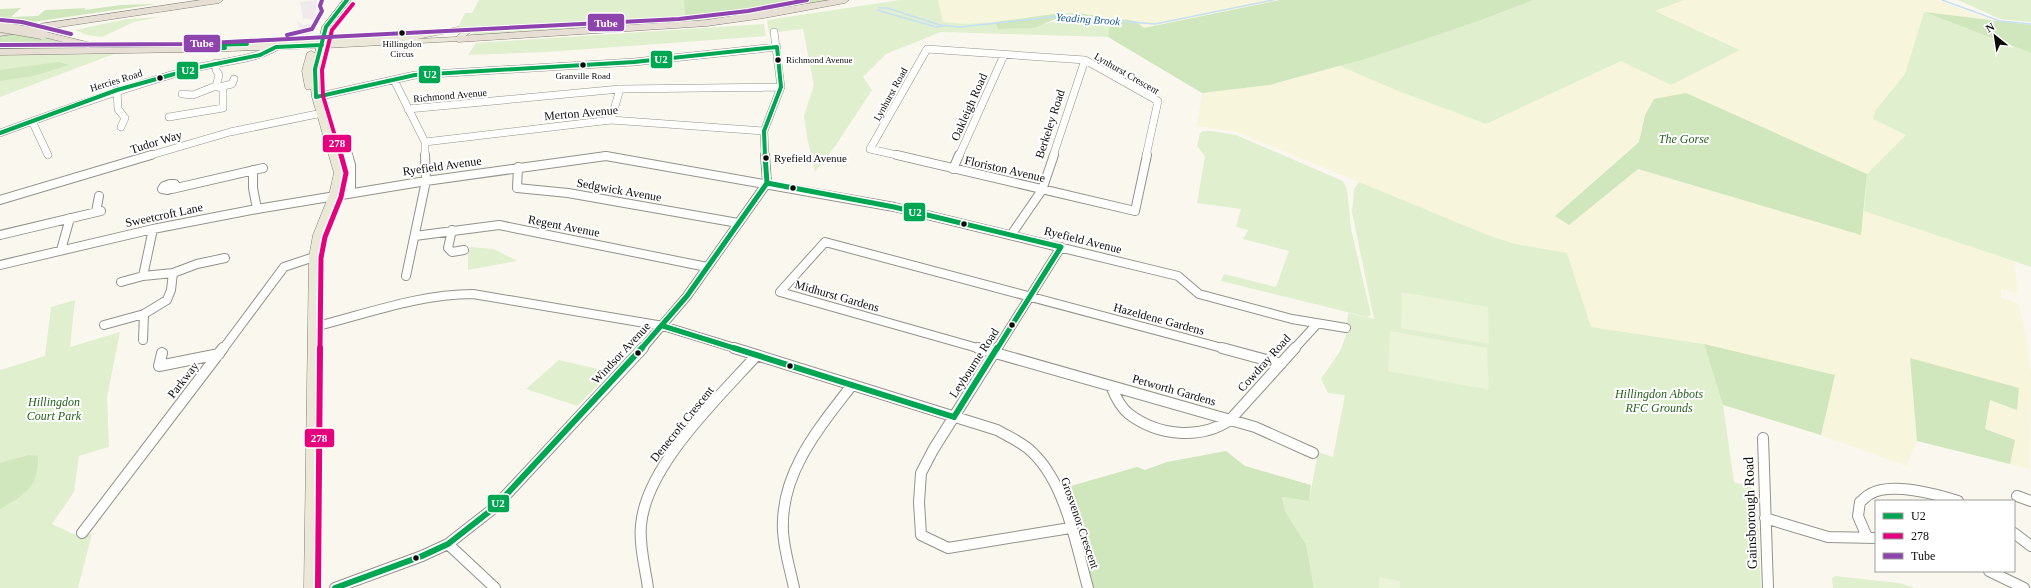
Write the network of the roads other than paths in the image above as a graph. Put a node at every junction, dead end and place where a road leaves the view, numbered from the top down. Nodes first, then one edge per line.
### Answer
1 (194, 0) edge
2 (219, 0) edge
3 (338, 0) edge
4 (347, 0) edge
5 (845, 0) edge
6 (0, 27) edge
7 (774, 32) dead end
8 (0, 33) edge
9 (458, 39) junction
10 (197, 44) junction
11 (318, 44) junction
12 (777, 48) junction
13 (927, 48) joint
14 (115, 49) junction
15 (265, 50) junction
16 (0, 52) edge
17 (1004, 54) junction
18 (1085, 60) junction
19 (216, 63) junction
20 (234, 79) dead end
21 (394, 80) junction
22 (218, 87) junction
23 (781, 87) junction
24 (620, 89) junction
25 (117, 90) junction
26 (182, 94) dead end
27 (316, 97) junction
28 (408, 109) junction
29 (322, 114) junction
30 (169, 118) dead end
31 (611, 120) junction
32 (32, 121) junction
33 (121, 127) dead end
34 (764, 132) junction
35 (0, 133) edge
36 (425, 142) junction
37 (331, 146) junction
38 (870, 149) joint
39 (48, 155) dead end
40 (263, 168) dead end
41 (518, 168) junction
42 (953, 169) junction
43 (253, 170) junction
44 (426, 181) junction
45 (767, 183) junction
46 (351, 188) dead end
47 (172, 189) dead end
48 (1042, 190) junction
49 (334, 195) junction
50 (99, 196) dead end
51 (0, 200) edge
52 (257, 208) junction
53 (1135, 211) joint
54 (70, 218) junction
55 (738, 224) junction
56 (153, 229) junction
57 (452, 230) junction
58 (0, 235) edge
59 (1011, 235) junction
60 (415, 236) junction
61 (1061, 247) junction
62 (61, 250) junction
63 (464, 250) dead end
64 (314, 257) junction
65 (225, 258) dead end
66 (0, 265) edge
67 (707, 267) junction
68 (174, 273) junction
69 (143, 276) junction
70 (406, 276) dead end
71 (121, 282) dead end
72 (1031, 297) junction
73 (144, 314) junction
74 (1317, 324) junction
75 (104, 325) dead end
76 (663, 326) junction
77 (314, 327) junction
78 (1346, 328) dead end
79 (143, 340) dead end
80 (162, 353) dead end
81 (996, 353) junction
82 (219, 354) junction
83 (756, 356) junction
84 (1281, 364) junction
85 (852, 385) junction
86 (1111, 386) junction
87 (954, 416) junction
88 (1230, 420) junction
89 (1763, 438) dead end
90 (1313, 453) dead end
91 (2017, 496) dead end
92 (1955, 500) edge
93 (2031, 501) edge
94 (1765, 518) junction
95 (1070, 528) junction
96 (82, 533) dead end
97 (2015, 534) edge
98 (1872, 537) edge
99 (2029, 541) edge
100 (448, 544) junction
101 (1991, 572) edge
102 (311, 588) edge
103 (335, 588) edge
104 (495, 588) edge
105 (648, 588) edge
106 (794, 588) edge
107 (1088, 588) edge
108 (1768, 588) edge
109 (2024, 588) edge

1 - 6 highway
2 - 8 highway
3 - 11 main road
4 - 11 main road
5 - 9 highway
6 - 14 highway, bridge
7 - 12 street
9 - 11 main road
9 - 11 main road
10 - 11 main road
10 - 14 highway
10 - 15 main road
11 - 15 main road
11 - 27 main road
12 - 21 street
12 - 23 street
13 - 17 street, Lynhurst Crescent
13 - 38 street, Lynhurst Road
14 - 16 highway
15 - 19 street, Hercies Road
17 - 18 street, Lynhurst Crescent
17 - 42 street, Oakleigh Road
18 - 48 street, Berkeley Road
18 - 53 street, Lynhurst Crescent
19 - 22 street
19 - 25 street, Hercies Road
20 - 22 street
21 - 27 street
21 - 28 street
22 - 26 street
22 - 30 street
23 - 24 street, Richmond Avenue
23 - 34 street
24 - 28 street, Richmond Avenue
24 - 31 street
25 - 32 street, Hercies Road
25 - 33 street
27 - 29 main road
28 - 36 street
29 - 37 main road
29 - 51 street, Tudor Way
31 - 34 street, Merton Avenue
31 - 36 street, Merton Avenue
32 - 35 street, Hercies Road
32 - 39 street
34 - 45 street
36 - 44 street
37 - 46 street
37 - 49 main road
38 - 42 street, Floriston Avenue
40 - 43 street
41 - 44 street, Ryefield Avenue
41 - 45 street, Ryefield Avenue
41 - 55 street, Sedgwick Avenue
42 - 48 street, Floriston Avenue
43 - 47 street
43 - 52 street
44 - 49 street, Ryefield Avenue
44 - 60 street
45 - 55 street, Windsor Avenue
45 - 59 street, Ryefield Avenue
48 - 53 street, Floriston Avenue
48 - 59 street, Berkeley Road
49 - 52 street, Sweetcroft Lane
49 - 64 main road
50 - 54 street
52 - 56 street, Sweetcroft Lane
54 - 58 street
54 - 62 street
55 - 67 street, Windsor Avenue
56 - 62 street, Sweetcroft Lane
56 - 69 street
57 - 60 street, Regent Avenue
57 - 63 street
57 - 67 street, Regent Avenue
59 - 61 street, Ryefield Avenue
60 - 70 street
61 - 72 street, Leybourne Road
61 - 74 street, Ryefield Avenue
62 - 66 street, Sweetcroft Lane
64 - 77 main road
64 - 82 street, Parkway
65 - 68 street
67 - 76 street, Windsor Avenue
68 - 69 street
68 - 73 street
69 - 71 street
72 - 81 street, Leybourne Road
72 - 81 street, Midhurst Gardens
72 - 84 street, Hazeldene Gardens
73 - 75 street
73 - 79 street
74 - 78 street, Ryefield Avenue
74 - 84 street, Cowdray Road
76 - 77 street, Grosvenor Crescent
76 - 83 street, Grosvenor Crescent
76 - 100 street, Windsor Avenue
77 - 102 main road
80 - 82 street
81 - 86 street, Petworth Gardens
81 - 87 street, Leybourne Road
82 - 96 street, Parkway
83 - 85 street, Grosvenor Crescent
83 - 105 street, Denecroft Crescent
84 - 88 street, Cowdray Road
85 - 87 street, Grosvenor Crescent
85 - 106 street
86 - 88 street, Petworth Gardens
86 - 88 street
87 - 95 street, Grosvenor Crescent
87 - 95 street, Leybourne Road
88 - 90 street, Petworth Gardens
89 - 94 street, Gainsborough Road
91 - 93 street
92 - 98 street
94 - 98 street
94 - 108 street, Gainsborough Road
95 - 107 street, Grosvenor Crescent
97 - 99 street
100 - 103 street, Windsor Avenue
100 - 104 street
101 - 109 street

